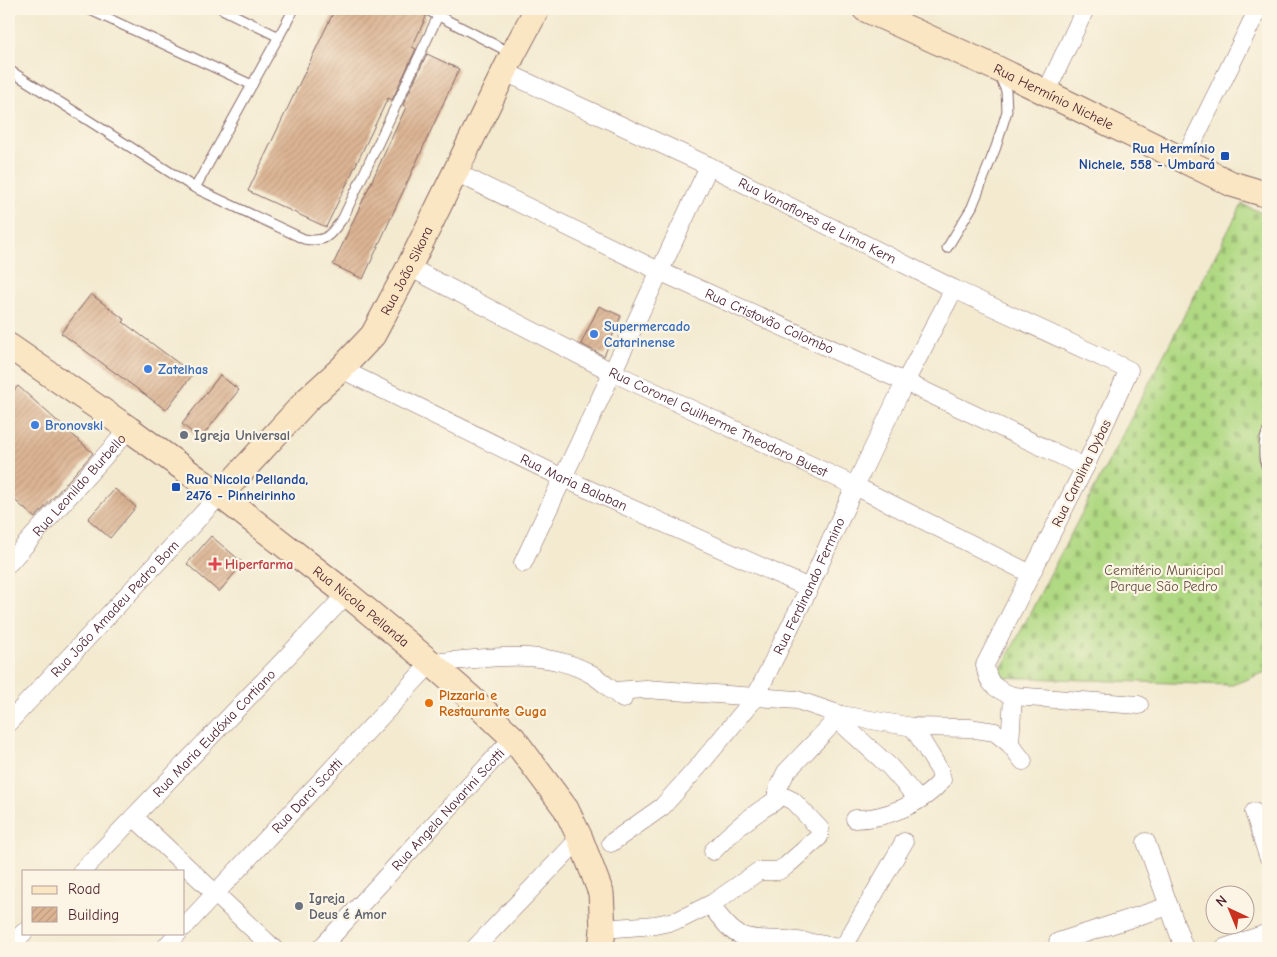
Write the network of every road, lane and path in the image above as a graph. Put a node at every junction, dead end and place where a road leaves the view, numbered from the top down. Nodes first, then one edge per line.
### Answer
1 (88, 9) edge
2 (222, 9) edge
3 (294, 9) edge
4 (538, 9) edge
5 (865, 9) edge
6 (1085, 9) edge
7 (1258, 9) edge
8 (429, 10) dead end
9 (438, 16) junction
10 (896, 16) edge
11 (279, 37) junction
12 (509, 63) junction
13 (998, 69) junction
14 (9, 70) edge
15 (252, 85) junction
16 (1046, 93) junction
17 (1184, 160) junction
18 (708, 166) junction
19 (455, 172) junction
20 (196, 188) junction
21 (1268, 195) edge
22 (948, 248) dead end
23 (409, 267) junction
24 (659, 271) junction
25 (954, 289) junction
26 (9, 346) edge
27 (341, 369) junction
28 (1130, 370) joint
29 (612, 372) junction
30 (905, 382) junction
31 (129, 429) junction
32 (1268, 431) edge
33 (1085, 467) junction
34 (1268, 468) edge
35 (563, 478) junction
36 (855, 486) junction
37 (220, 495) junction
38 (9, 562) edge
39 (523, 563) dead end
40 (1031, 574) junction
41 (810, 588) junction
42 (347, 594) junction
43 (431, 663) junction
44 (1013, 696) junction
45 (754, 698) junction
46 (1139, 705) dead end
47 (839, 717) junction
48 (9, 722) edge
49 (913, 727) junction
50 (513, 738) junction
51 (1010, 744) junction
52 (1023, 761) dead end
53 (777, 793) junction
54 (918, 800) junction
55 (1254, 812) dead end
56 (134, 817) junction
57 (855, 819) dead end
58 (580, 838) junction
59 (904, 842) dead end
60 (1146, 842) dead end
61 (611, 843) dead end
62 (713, 851) dead end
63 (1268, 856) edge
64 (83, 870) edge
65 (215, 893) junction
66 (710, 905) junction
67 (1169, 906) junction
68 (185, 927) edge
69 (22, 934) edge
70 (177, 934) edge
71 (1268, 934) edge
72 (602, 939) edge
73 (1058, 942) dead end
74 (9, 948) edge
75 (165, 948) edge
76 (273, 948) edge
77 (321, 948) edge
78 (475, 948) edge
79 (842, 948) edge
80 (1184, 948) edge
81 (1224, 948) edge

1 - 15 lane
2 - 11 lane
3 - 11 lane
4 - 12 street, Rua João Sikora
5 - 10 street, Rua Hermínio Nichele
6 - 16 street
7 - 17 street
8 - 9 lane
9 - 12 lane
9 - 20 lane
10 - 13 street, Rua Hermínio Nichele
11 - 15 lane
12 - 18 street, Rua Vanaflores de Lima Kern
12 - 19 street, Rua João Sikora
13 - 16 street, Rua Hermínio Nichele
13 - 22 lane
14 - 20 lane
15 - 20 lane
16 - 17 street, Rua Hermínio Nichele
17 - 21 street, Rua Hermínio Nichele
18 - 24 street
18 - 25 street, Rua Vanaflores de Lima Kern
19 - 23 street, Rua João Sikora
19 - 24 street, Rua Cristovão Colombo
23 - 27 street, Rua João Sikora
23 - 29 street, Rua Coronel Guilherme Theodoro Buest
24 - 29 street
24 - 30 street, Rua Cristovão Colombo
25 - 28 street, Rua Vanaflores de Lima Kern
25 - 30 street, Rua Ferdinando Fermino
26 - 31 street, Rua Nicola Pellanda
27 - 35 street, Rua Maria Balaban
27 - 37 street, Rua João Sikora
28 - 33 street, Rua Carolina Dybas
29 - 35 street
29 - 36 street, Rua Coronel Guilherme Theodoro Buest
30 - 33 street, Rua Cristovão Colombo
30 - 36 street, Rua Ferdinando Fermino
31 - 37 street, Rua Nicola Pellanda
31 - 38 street, Rua Leonildo Burbello
32 - 34 lane
33 - 40 street, Rua Carolina Dybas
35 - 39 street
35 - 41 street, Rua Maria Balaban
36 - 40 street, Rua Coronel Guilherme Theodoro Buest
36 - 41 street, Rua Ferdinando Fermino
37 - 42 street, Rua Nicola Pellanda
37 - 48 street, Rua João Amadeu Pedro Bom
40 - 44 street, Rua Carolina Dybas
41 - 45 street, Rua Ferdinando Fermino
42 - 43 street, Rua Nicola Pellanda
42 - 56 street, Rua Maria Eudóxia Cortiano
43 - 45 street
43 - 50 street, Rua Nicola Pellanda
43 - 65 street, Rua Darci Scotti
44 - 46 street
44 - 51 street
45 - 47 street
45 - 61 street, Rua Ferdinando Fermino
47 - 49 street
47 - 53 street
47 - 54 street
49 - 51 street
49 - 54 street
50 - 58 street, Rua Nicola Pellanda
50 - 77 street, Rua Angela Navarini Scotti
51 - 52 street
53 - 62 street
53 - 66 street
54 - 57 street
55 - 63 street
56 - 64 street, Rua Maria Eudóxia Cortiano
56 - 65 street
58 - 72 street, Rua Nicola Pellanda
58 - 78 street
59 - 79 street
60 - 67 street
65 - 68 street, Rua Darci Scotti
65 - 76 street
66 - 72 street
66 - 79 street
67 - 73 street
67 - 80 street
69 - 74 street
70 - 75 street
71 - 81 street

